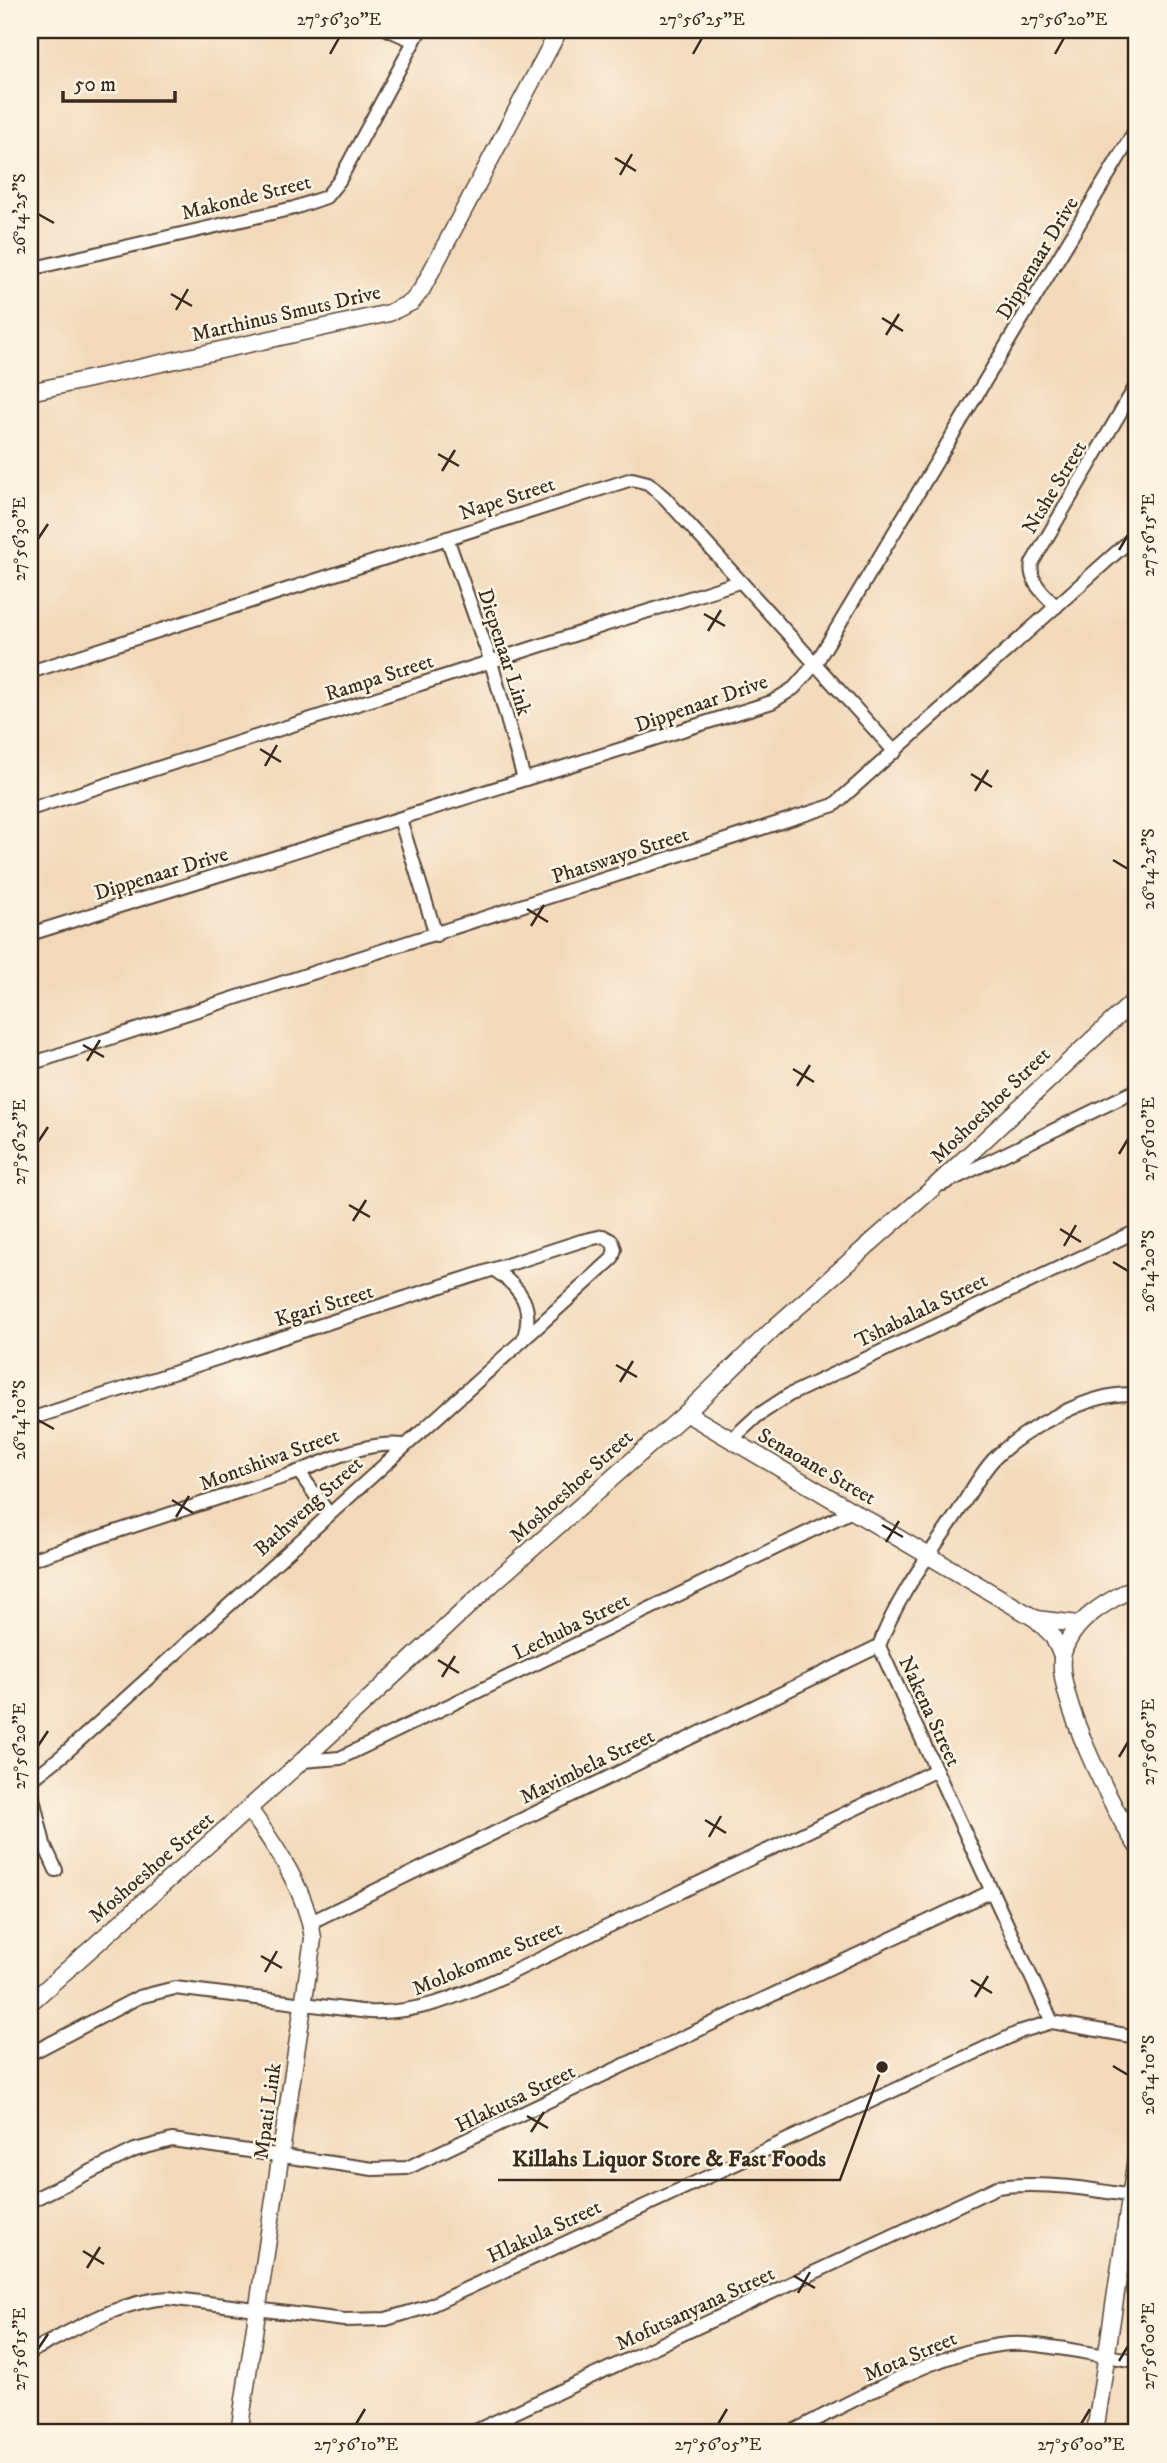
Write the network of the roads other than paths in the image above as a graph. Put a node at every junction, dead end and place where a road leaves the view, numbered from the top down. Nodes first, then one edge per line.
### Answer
1 (389, 30) edge
2 (558, 30) edge
3 (416, 36) edge
4 (1135, 135) edge
5 (30, 268) edge
6 (1137, 384) edge
7 (30, 392) edge
8 (1137, 534) edge
9 (447, 538) junction
10 (739, 582) junction
11 (1056, 607) junction
12 (491, 662) junction
13 (816, 663) junction
14 (30, 672) edge
15 (895, 752) junction
16 (524, 779) junction
17 (30, 809) edge
18 (400, 819) junction
19 (30, 934) edge
20 (436, 935) junction
21 (1137, 998) edge
22 (30, 1064) edge
23 (1137, 1090) edge
24 (933, 1188) junction
25 (1137, 1231) edge
26 (612, 1258) joint
27 (496, 1271) junction
28 (524, 1338) junction
29 (1137, 1395) edge
30 (685, 1413) junction
31 (30, 1419) edge
32 (731, 1440) junction
33 (404, 1445) junction
34 (299, 1472) junction
35 (852, 1511) junction
36 (329, 1514) junction
37 (929, 1556) junction
38 (30, 1560) edge
39 (1137, 1586) edge
40 (1036, 1619) junction
41 (1079, 1624) junction
42 (879, 1646) junction
43 (1062, 1655) junction
44 (302, 1761) junction
45 (936, 1770) junction
46 (30, 1783) edge
47 (250, 1809) junction
48 (1137, 1846) edge
49 (56, 1870) dead end
50 (992, 1891) junction
51 (311, 1922) junction
52 (304, 2002) junction
53 (30, 2003) edge
54 (1052, 2022) junction
55 (1137, 2036) edge
56 (30, 2053) edge
57 (1137, 2152) edge
58 (282, 2154) junction
59 (1134, 2196) edge
60 (30, 2201) edge
61 (259, 2310) junction
62 (30, 2352) edge
63 (1106, 2357) junction
64 (1137, 2361) edge
65 (239, 2433) edge
66 (471, 2433) edge
67 (789, 2433) edge
68 (1095, 2433) edge

1 - 3 street
2 - 7 street, Marthinus Smuts Drive
3 - 5 street, Makonde Street
4 - 13 street, Dippenaar Drive
6 - 11 street, Ntshe Street
8 - 11 street, Phatswayo Street
9 - 10 street, Nape Street
9 - 12 street, Diepenaar Link
9 - 14 street, Nape Street
10 - 12 street, Rampa Street
10 - 13 street, Nape Street
11 - 15 street, Phatswayo Street
12 - 16 street, Diepenaar Link
12 - 17 street, Rampa Street
13 - 15 street, Nape Street
13 - 16 street, Dippenaar Drive
15 - 20 street, Phatswayo Street
16 - 18 street, Dippenaar Drive
18 - 19 street, Dippenaar Drive
18 - 20 street
20 - 22 street, Phatswayo Street
21 - 24 street, Moshoeshoe Street
23 - 24 street
24 - 30 street, Moshoeshoe Street
25 - 32 street, Tshabalala Street
26 - 27 street, Kgari Street
26 - 28 street, Bathweng Street
27 - 28 street
27 - 31 street, Kgari Street
28 - 33 street, Bathweng Street
29 - 37 street, Nakena Street
30 - 32 street, Senaoane Street
30 - 44 street, Moshoeshoe Street
32 - 35 street, Senaoane Street
33 - 34 street, Montshiwa Street
33 - 36 street, Bathweng Street
34 - 36 street
34 - 38 street, Montshiwa Street
35 - 37 street, Senaoane Street
35 - 44 street, Lechuba Street
36 - 46 street, Bathweng Street
37 - 40 street, Senaoane Street
37 - 42 street, Nakena Street
39 - 41 street
40 - 41 street, Senaoane Street
40 - 43 street, Senaoane Street
41 - 43 street
42 - 45 street, Nakena Street
42 - 51 street, Mavimbela Street
43 - 48 street
44 - 47 street, Moshoeshoe Street
45 - 50 street, Nakena Street
45 - 52 street, Molokomme Street
46 - 49 street
47 - 51 street, Mpati Link
47 - 53 street, Moshoeshoe Street
50 - 54 street, Nakena Street
50 - 58 street, Hlakutsa Street
51 - 52 street, Mpati Link
52 - 56 street, Molokomme Street
52 - 58 street, Mpati Link
54 - 55 street
54 - 61 street, Hlakula Street
57 - 59 street
58 - 60 street, Hlakutsa Street
58 - 61 street, Mpati Link
59 - 63 street
59 - 66 street, Mofutsanyana Street
61 - 62 street, Hlakula Street
61 - 65 street, Mpati Link
63 - 64 street, Mota Street
63 - 67 street, Mota Street
63 - 68 street

